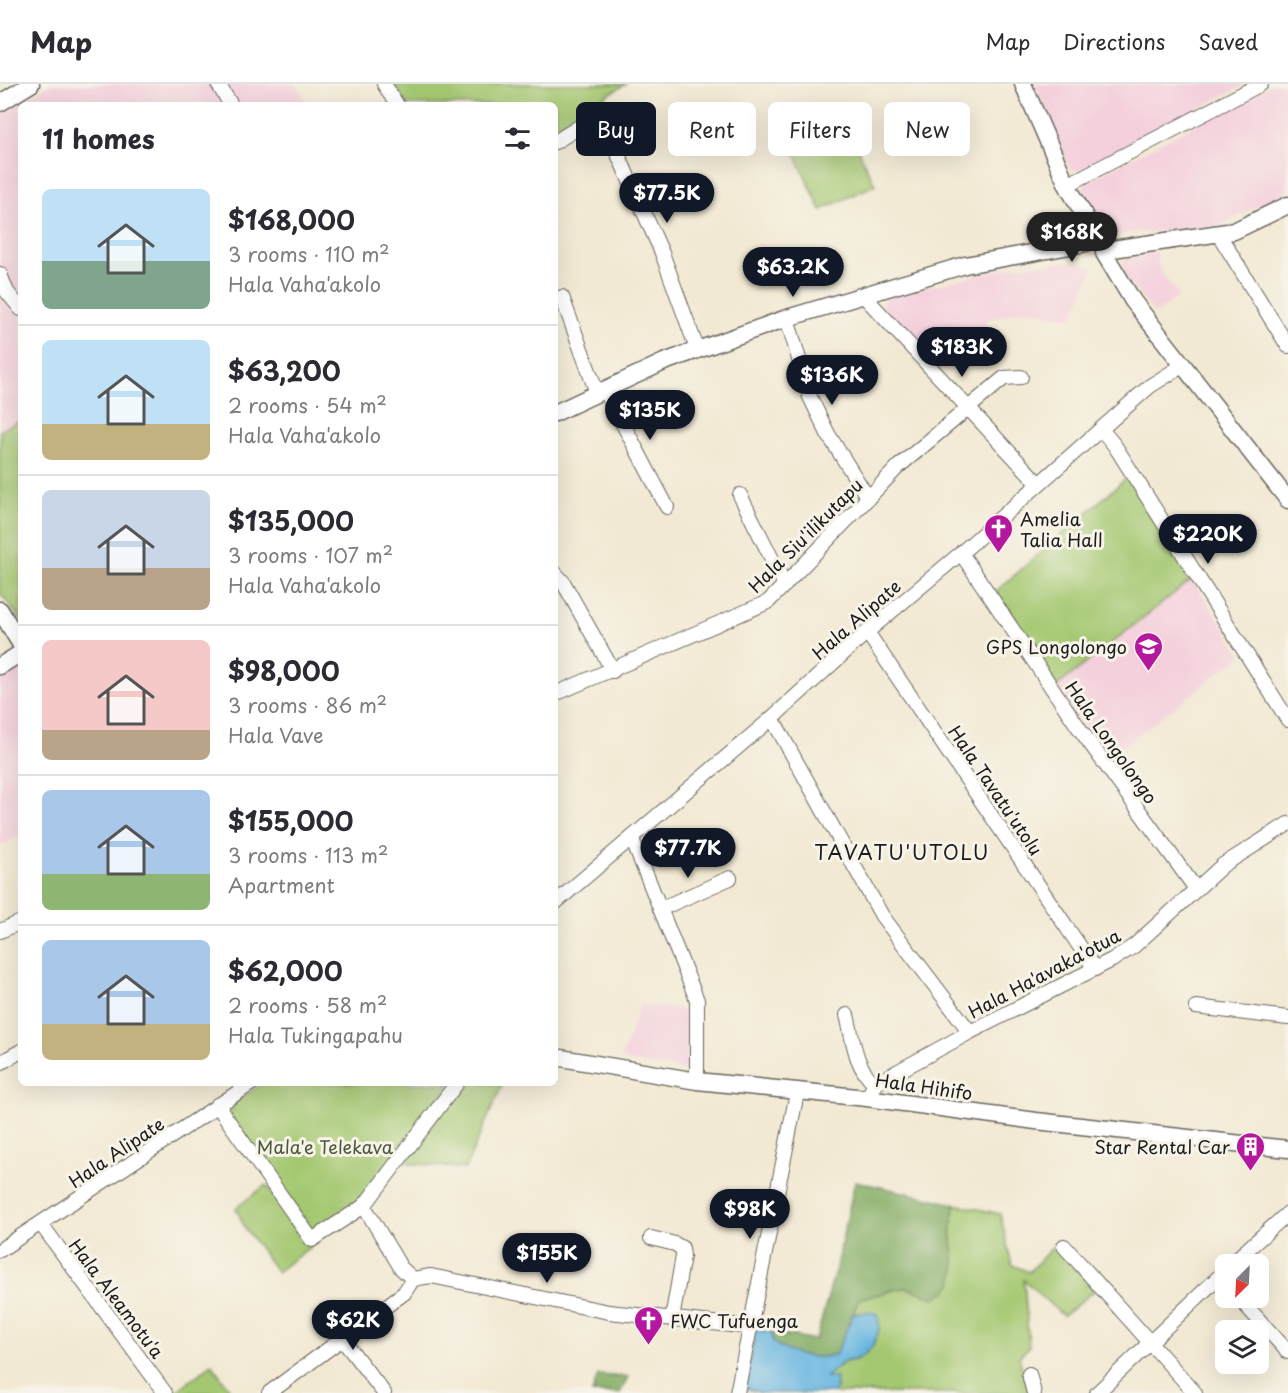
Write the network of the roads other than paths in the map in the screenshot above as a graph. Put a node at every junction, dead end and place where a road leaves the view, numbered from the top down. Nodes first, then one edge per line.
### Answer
1 (31, 84) edge
2 (218, 84) edge
3 (384, 84) edge
4 (1023, 84) edge
5 (1261, 84) edge
6 (229, 102) edge
7 (395, 102) edge
8 (0, 103) edge
9 (558, 140) edge
10 (1067, 185) junction
11 (1288, 204) edge
12 (1081, 214) junction
13 (1219, 235) junction
14 (1135, 244) junction
15 (1096, 246) junction
16 (1056, 249) junction
17 (0, 274) edge
18 (1116, 275) junction
19 (862, 295) junction
20 (562, 297) dead end
21 (18, 305) edge
22 (787, 318) junction
23 (1288, 346) edge
24 (697, 349) junction
25 (1182, 366) junction
26 (1021, 377) dead end
27 (601, 392) junction
28 (968, 406) junction
29 (558, 412) edge
30 (1101, 429) junction
31 (1038, 483) junction
32 (740, 495) dead end
33 (868, 498) junction
34 (1288, 500) edge
35 (667, 507) dead end
36 (962, 553) junction
37 (558, 576) edge
38 (785, 585) junction
39 (10, 621) edge
40 (867, 632) junction
41 (18, 638) edge
42 (18, 655) edge
43 (18, 662) edge
44 (2, 665) edge
45 (613, 671) junction
46 (558, 693) edge
47 (772, 718) junction
48 (1288, 720) edge
49 (1288, 824) edge
50 (632, 839) junction
51 (730, 878) dead end
52 (1196, 888) junction
53 (558, 901) edge
54 (660, 909) junction
55 (18, 923) edge
56 (0, 931) edge
57 (1095, 969) junction
58 (1196, 1007) dead end
59 (847, 1015) dead end
60 (1288, 1018) edge
61 (970, 1032) junction
62 (18, 1053) edge
63 (558, 1058) edge
64 (0, 1063) edge
65 (697, 1081) junction
66 (247, 1086) edge
67 (455, 1086) edge
68 (871, 1091) junction
69 (797, 1093) junction
70 (217, 1105) junction
71 (1288, 1149) edge
72 (364, 1206) junction
73 (1287, 1217) edge
74 (41, 1224) junction
75 (651, 1239) dead end
76 (1064, 1246) dead end
77 (0, 1250) edge
78 (1243, 1254) edge
79 (413, 1279) junction
80 (1215, 1283) edge
81 (1248, 1308) edge
82 (672, 1319) junction
83 (750, 1327) junction
84 (342, 1339) junction
85 (1149, 1344) junction
86 (1288, 1352) edge
87 (1029, 1374) dead end
88 (165, 1393) edge
89 (268, 1393) edge
90 (384, 1393) edge
91 (737, 1393) edge
92 (1034, 1393) edge
93 (1097, 1393) edge
94 (1195, 1393) edge

1 - 8 main road
2 - 6 street
3 - 7 street
4 - 10 main road
5 - 10 street
9 - 24 street
10 - 12 main road
11 - 13 main road
12 - 15 main road
12 - 16 main road
13 - 14 main road
13 - 23 street
14 - 15 main road
14 - 18 main road
15 - 16 main road
15 - 18 main road
16 - 19 main road
17 - 21 street
18 - 25 main road
19 - 22 main road
19 - 28 street
20 - 27 street
22 - 24 main road
22 - 33 street
24 - 27 main road
25 - 30 street, Hala Alipate
25 - 34 main road
26 - 28 street, Hala Siu'ilikutapu
27 - 29 main road
27 - 35 street
28 - 31 street
28 - 33 street, Hala Siu'ilikutapu
30 - 31 street, Hala Alipate
30 - 48 street
31 - 36 street, Hala Alipate
32 - 38 street
33 - 38 street, Hala Siu'ilikutapu
36 - 40 street, Hala Alipate
36 - 52 street, Hala Longolongo
37 - 45 street
38 - 45 street, Hala Siu'ilikutapu
39 - 41 main road
40 - 47 street, Hala Alipate
40 - 57 street, Hala Tavatu'utolu
42 - 44 main road
43 - 44 main road
45 - 46 street, Hala Siu'ilikutapu
47 - 50 street, Hala Alipate
47 - 61 street
49 - 52 street, Hala Ha'avaka'otua
50 - 53 street, Hala Alipate
50 - 54 street
51 - 54 street
52 - 57 street, Hala Ha'avaka'otua
54 - 65 street
55 - 56 street
57 - 61 street, Hala Ha'avaka'otua
58 - 60 street
59 - 68 street
61 - 68 street, Hala Ha'avaka'otua
62 - 64 street
63 - 65 main road, Hala Hihifo
65 - 69 main road, Hala Hihifo
66 - 70 street, Hala Alipate
67 - 72 street
68 - 69 main road, Hala Hihifo
68 - 71 main road, Hala Hihifo
69 - 83 street
70 - 72 street
70 - 74 street, Hala Alipate
72 - 79 street
73 - 78 street
74 - 77 street, Hala Alipate
74 - 88 street, Hala Aleamotu'a
75 - 82 street
76 - 85 street
79 - 82 street
79 - 84 street
80 - 85 street
81 - 86 street
82 - 83 street
83 - 91 street
84 - 89 street
84 - 90 street
85 - 93 street
85 - 94 street
87 - 92 street

